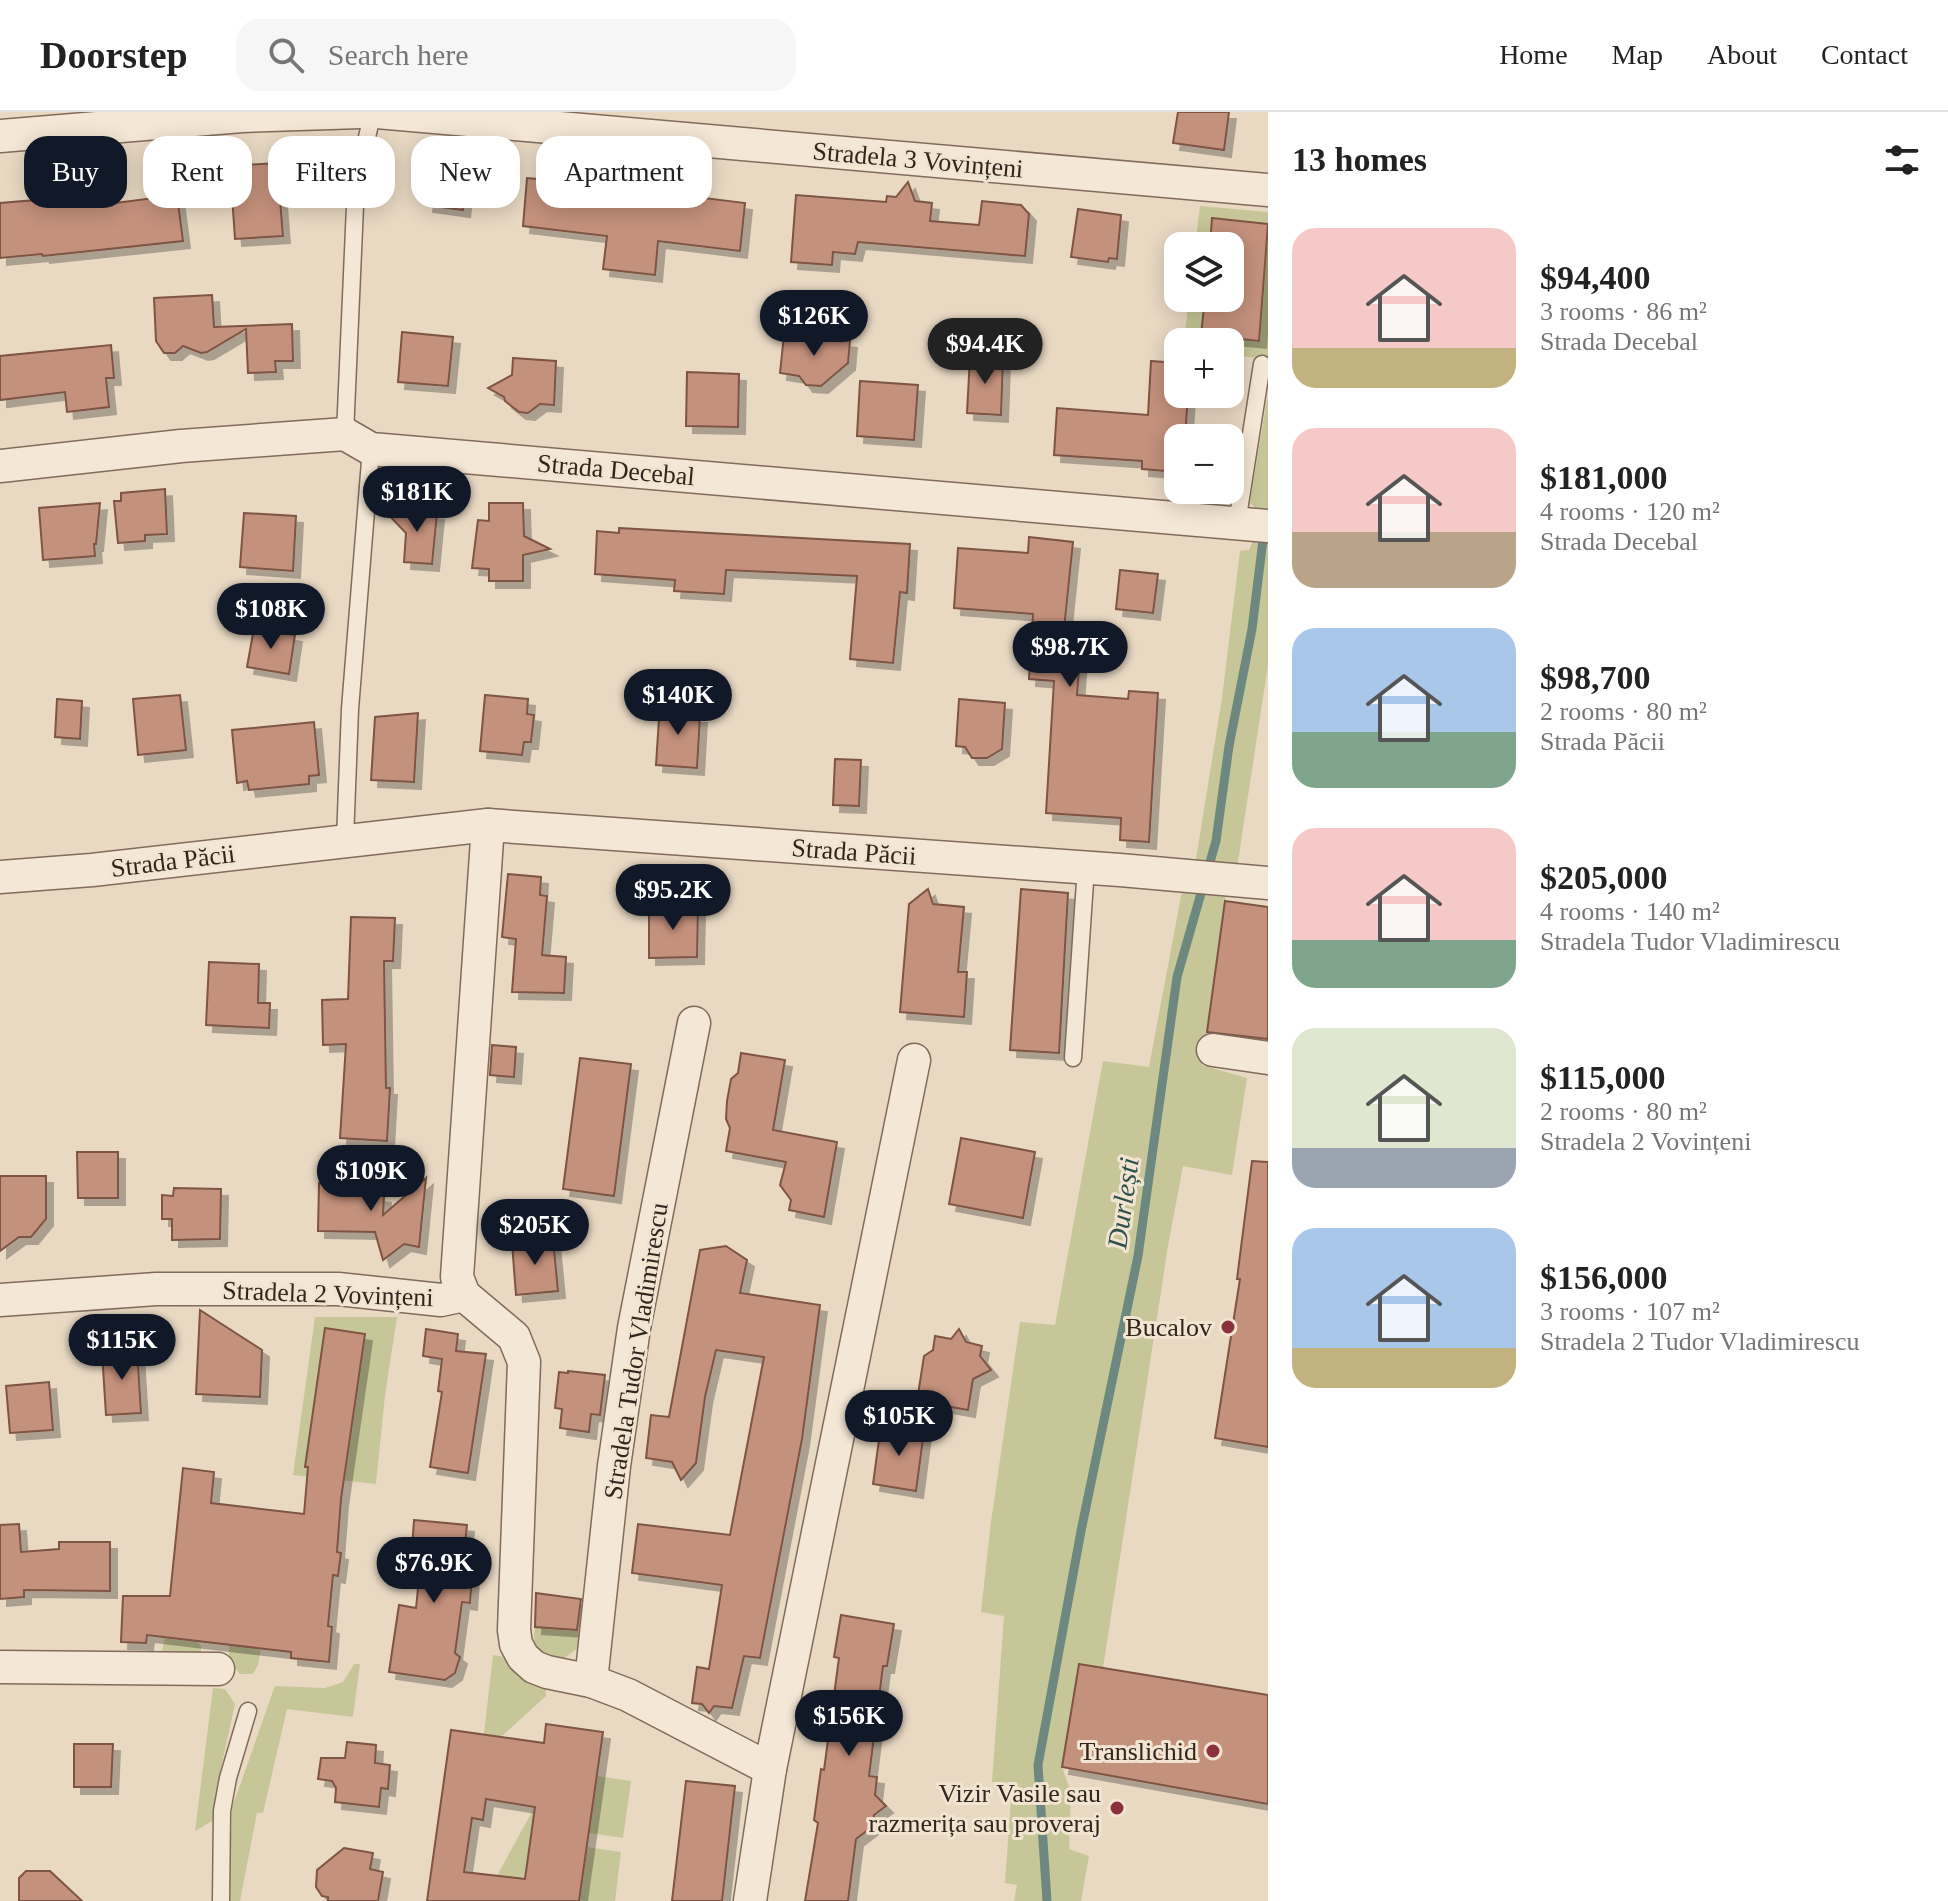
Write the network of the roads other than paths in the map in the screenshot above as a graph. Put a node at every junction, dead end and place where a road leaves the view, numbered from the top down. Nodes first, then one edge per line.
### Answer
1 (361, 112) edge
2 (375, 112) edge
3 (0, 136) edge
4 (1268, 190) edge
5 (1262, 364) dead end
6 (358, 442) junction
7 (0, 466) edge
8 (1250, 524) edge
9 (488, 825) junction
10 (345, 840) junction
11 (1086, 867) junction
12 (0, 877) edge
13 (1268, 883) edge
14 (694, 1023) dead end
15 (1213, 1050) dead end
16 (1073, 1058) dead end
17 (1268, 1058) edge
18 (914, 1060) dead end
19 (464, 1295) junction
20 (0, 1300) edge
21 (0, 1667) edge
22 (218, 1669) dead end
23 (591, 1681) junction
24 (248, 1711) dead end
25 (770, 1769) junction
26 (221, 1901) edge
27 (750, 1901) edge

1 - 3 street
2 - 4 street, Stradela 3 Vovințeni
2 - 6 lane
5 - 8 lane, Strada Decebal
6 - 7 street, Strada Decebal
6 - 8 street, Strada Decebal
6 - 10 lane
9 - 10 street, Strada Păcii
9 - 11 street, Strada Păcii
9 - 19 street
10 - 12 street, Strada Păcii
11 - 13 street, Strada Păcii
11 - 16 lane
14 - 23 street, Stradela Tudor Vladimirescu
15 - 17 street
18 - 25 street
19 - 20 street, Stradela 2 Vovințeni
19 - 23 street
21 - 22 street
23 - 25 street
24 - 26 lane
25 - 27 street

